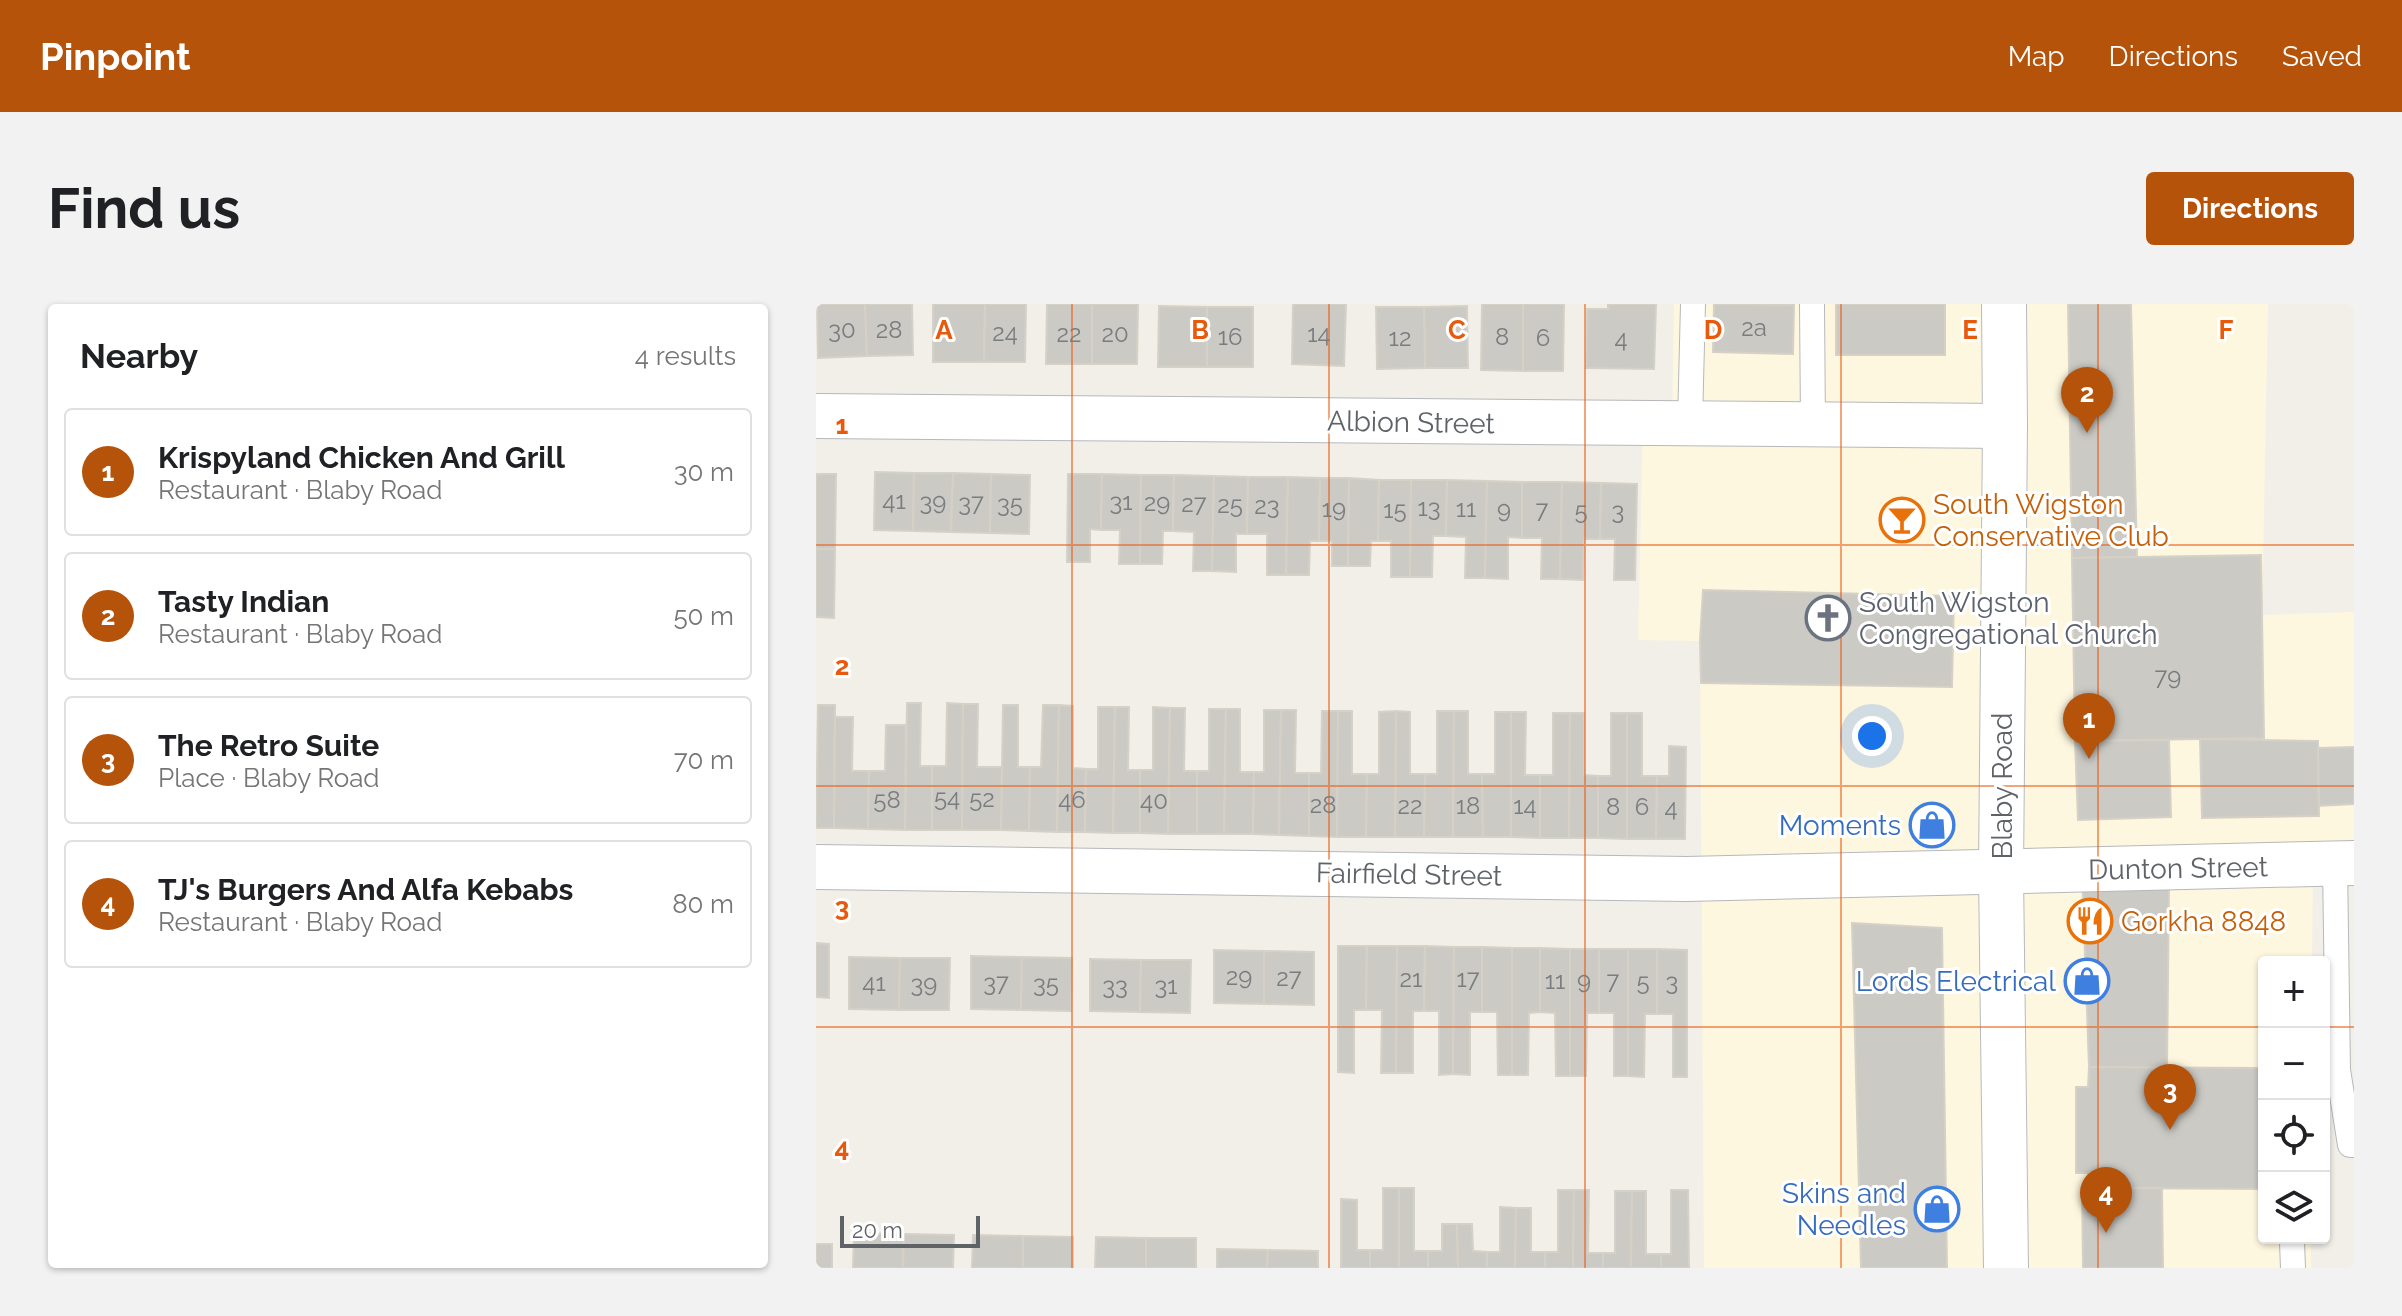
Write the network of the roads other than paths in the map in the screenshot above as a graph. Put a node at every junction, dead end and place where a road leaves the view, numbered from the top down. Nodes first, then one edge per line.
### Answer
1 (1693, 304) edge
2 (1812, 304) edge
3 (2004, 304) edge
4 (816, 416) edge
5 (1690, 423) junction
6 (1813, 424) junction
7 (2005, 426) junction
8 (2344, 863) edge
9 (816, 867) edge
10 (2001, 873) junction
11 (2354, 1145) edge
12 (2292, 1244) edge
13 (2006, 1268) edge
14 (2293, 1268) edge

1 - 5 lane
2 - 6 lane
3 - 7 street, Blaby Road
4 - 5 street, Albion Street
5 - 6 street, Albion Street
6 - 7 street, Albion Street
7 - 10 street, Blaby Road
8 - 10 street, Dunton Street
8 - 11 lane
9 - 10 street, Fairfield Street
10 - 13 street, Blaby Road
12 - 14 lane

